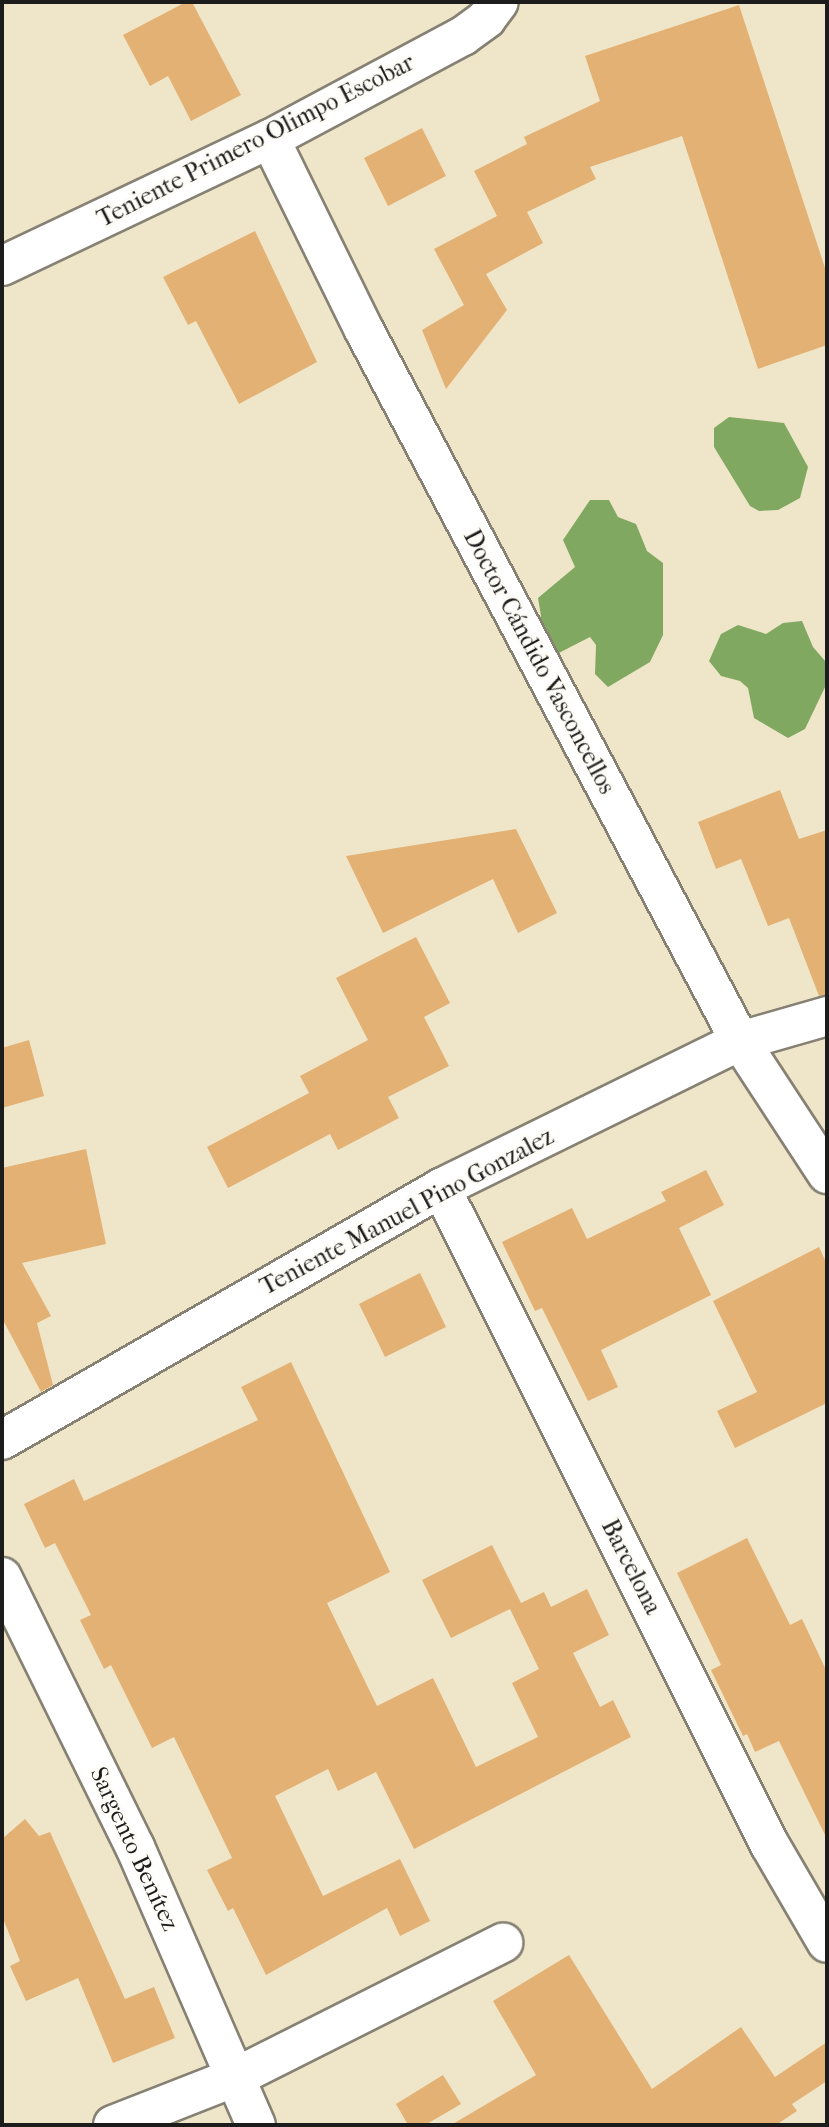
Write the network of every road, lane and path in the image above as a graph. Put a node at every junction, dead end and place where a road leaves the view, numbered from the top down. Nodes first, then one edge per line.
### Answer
1 (499, 2) edge
2 (270, 139) junction
3 (2, 266) edge
4 (827, 1016) edge
5 (740, 1041) junction
6 (827, 1174) edge
7 (441, 1188) junction
8 (2, 1440) edge
9 (2, 1577) edge
10 (503, 1943) dead end
11 (827, 1943) edge
12 (238, 2076) junction
13 (113, 2125) edge
14 (256, 2125) edge

1 - 2 street, Teniente Primero Olimpo Escobar
2 - 3 street, Teniente Primero Olimpo Escobar
2 - 5 street, Doctor Cándido Vasconcellos
4 - 5 street, Teniente Manuel Pino Gonzalez
5 - 6 street, Doctor Cándido Vasconcellos
5 - 7 street, Teniente Manuel Pino Gonzalez
7 - 8 street, Teniente Manuel Pino Gonzalez
7 - 11 street, Barcelona
9 - 12 street, Sargento Benítez
10 - 12 street
12 - 13 street
12 - 14 street, Sargento Benítez

